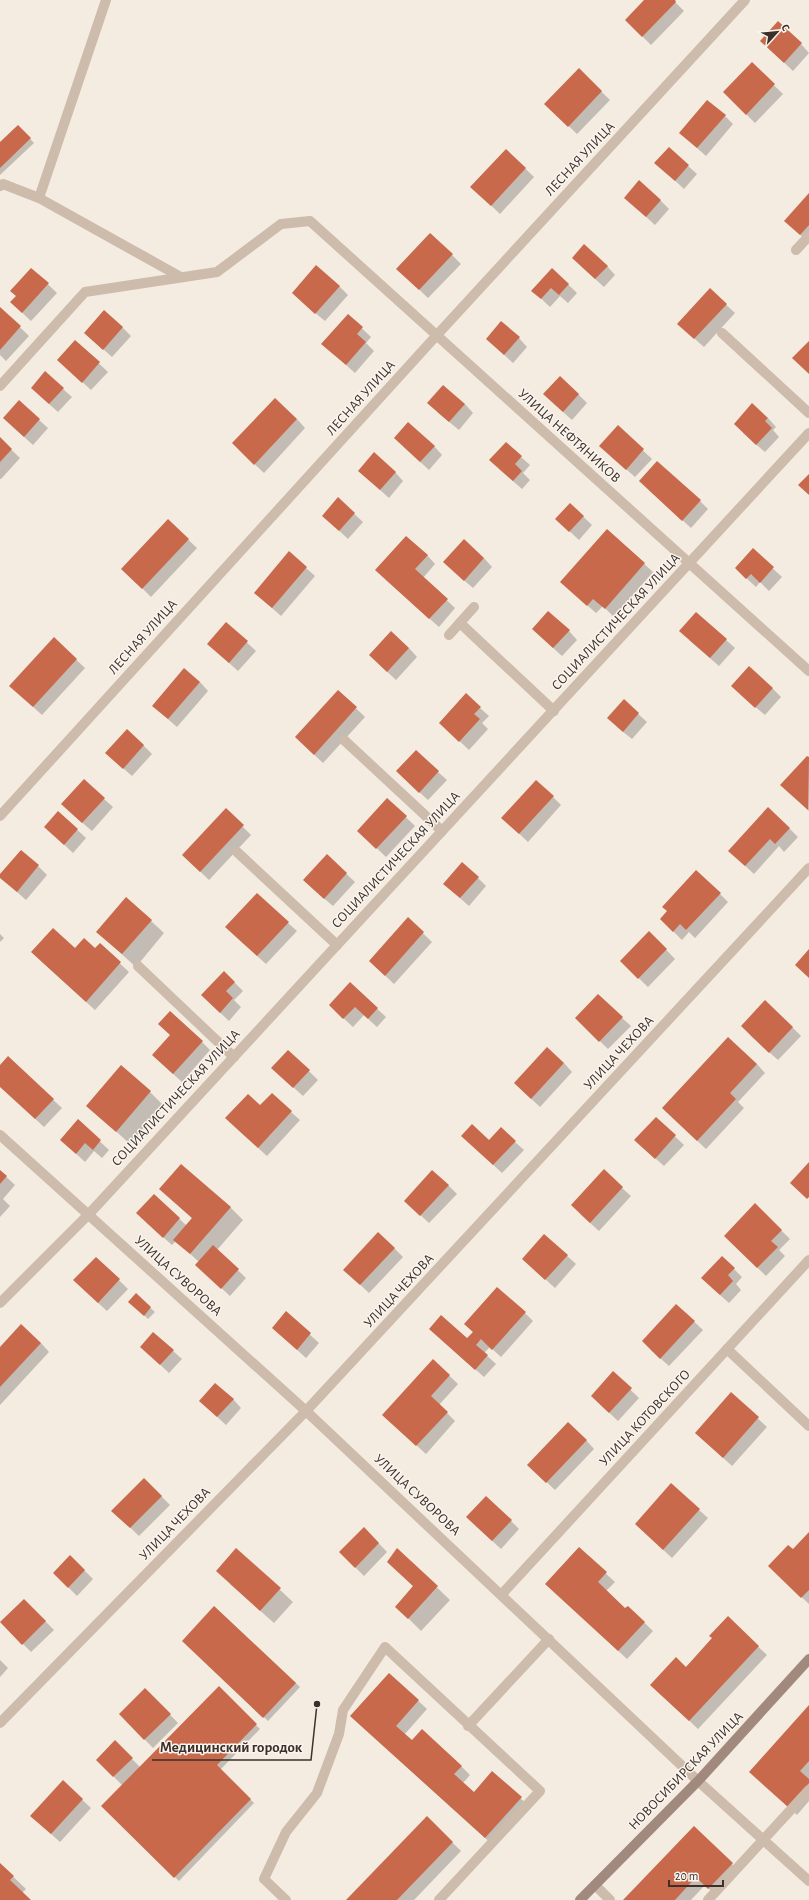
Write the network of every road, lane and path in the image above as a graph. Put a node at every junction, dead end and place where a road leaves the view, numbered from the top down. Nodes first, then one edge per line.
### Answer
1 (106, 0) edge
2 (745, 0) edge
3 (0, 186) edge
4 (39, 198) junction
5 (809, 236) edge
6 (796, 250) dead end
7 (179, 276) junction
8 (722, 333) dead end
9 (436, 336) junction
10 (0, 386) edge
11 (809, 413) edge
12 (809, 433) edge
13 (689, 564) junction
14 (474, 607) dead end
15 (460, 623) junction
16 (449, 635) dead end
17 (809, 671) edge
18 (554, 711) junction
19 (344, 740) dead end
20 (0, 816) edge
21 (442, 831) junction
22 (236, 852) dead end
23 (809, 868) edge
24 (337, 945) junction
25 (138, 966) dead end
26 (234, 1057) junction
27 (0, 1135) edge
28 (89, 1214) junction
29 (809, 1260) edge
30 (0, 1303) edge
31 (727, 1349) junction
32 (306, 1411) junction
33 (809, 1426) edge
34 (502, 1594) junction
35 (549, 1639) junction
36 (809, 1659) edge
37 (0, 1723) edge
38 (468, 1726) junction
39 (698, 1781) junction
40 (809, 1790) edge
41 (764, 1840) junction
42 (809, 1881) edge
43 (595, 1885) junction
44 (286, 1900) edge
45 (439, 1900) edge
46 (580, 1900) edge
47 (610, 1900) edge
48 (708, 1900) edge

1 - 4 street
2 - 9 street, ЛЕСНАЯ УЛИЦА
3 - 4 street
4 - 7 street
5 - 6 street
7 - 9 street, УЛИЦА НЕФТЯНИКОВ
7 - 10 street
8 - 11 street
9 - 13 street, УЛИЦА НЕФТЯНИКОВ
9 - 20 street, ЛЕСНАЯ УЛИЦА
12 - 13 street, СОЦИАЛИСТИЧЕСКАЯ УЛИЦА
13 - 17 street, УЛИЦА НЕФТЯНИКОВ
13 - 18 street, СОЦИАЛИСТИЧЕСКАЯ УЛИЦА
14 - 15 street
15 - 16 street
15 - 18 street
18 - 21 street, СОЦИАЛИСТИЧЕСКАЯ УЛИЦА
19 - 21 street
21 - 24 street, СОЦИАЛИСТИЧЕСКАЯ УЛИЦА
22 - 24 street
23 - 32 street, УЛИЦА ЧЕХОВА
24 - 26 street, СОЦИАЛИСТИЧЕСКАЯ УЛИЦА
25 - 26 street
26 - 28 street, СОЦИАЛИСТИЧЕСКАЯ УЛИЦА
27 - 28 street, УЛИЦА СУВОРОВА
28 - 30 street, СОЦИАЛИСТИЧЕСКАЯ УЛИЦА
28 - 32 street, УЛИЦА СУВОРОВА
29 - 31 street, УЛИЦА КОТОВСКОГО
31 - 33 street
31 - 34 street, УЛИЦА КОТОВСКОГО
32 - 34 street, УЛИЦА СУВОРОВА
32 - 37 street, УЛИЦА ЧЕХОВА
34 - 35 street, УЛИЦА СУВОРОВА
35 - 38 street
35 - 39 street, УЛИЦА СУВОРОВА
36 - 39 main road, НОВОСИБИРСКАЯ УЛИЦА
38 - 44 street
38 - 45 street
39 - 41 street, УЛИЦА СУВОРОВА
39 - 43 main road, НОВОСИБИРСКАЯ УЛИЦА
40 - 41 street
41 - 42 street, УЛИЦА СУВОРОВА
41 - 48 street
43 - 46 main road, НОВОСИБИРСКАЯ УЛИЦА
43 - 47 street

